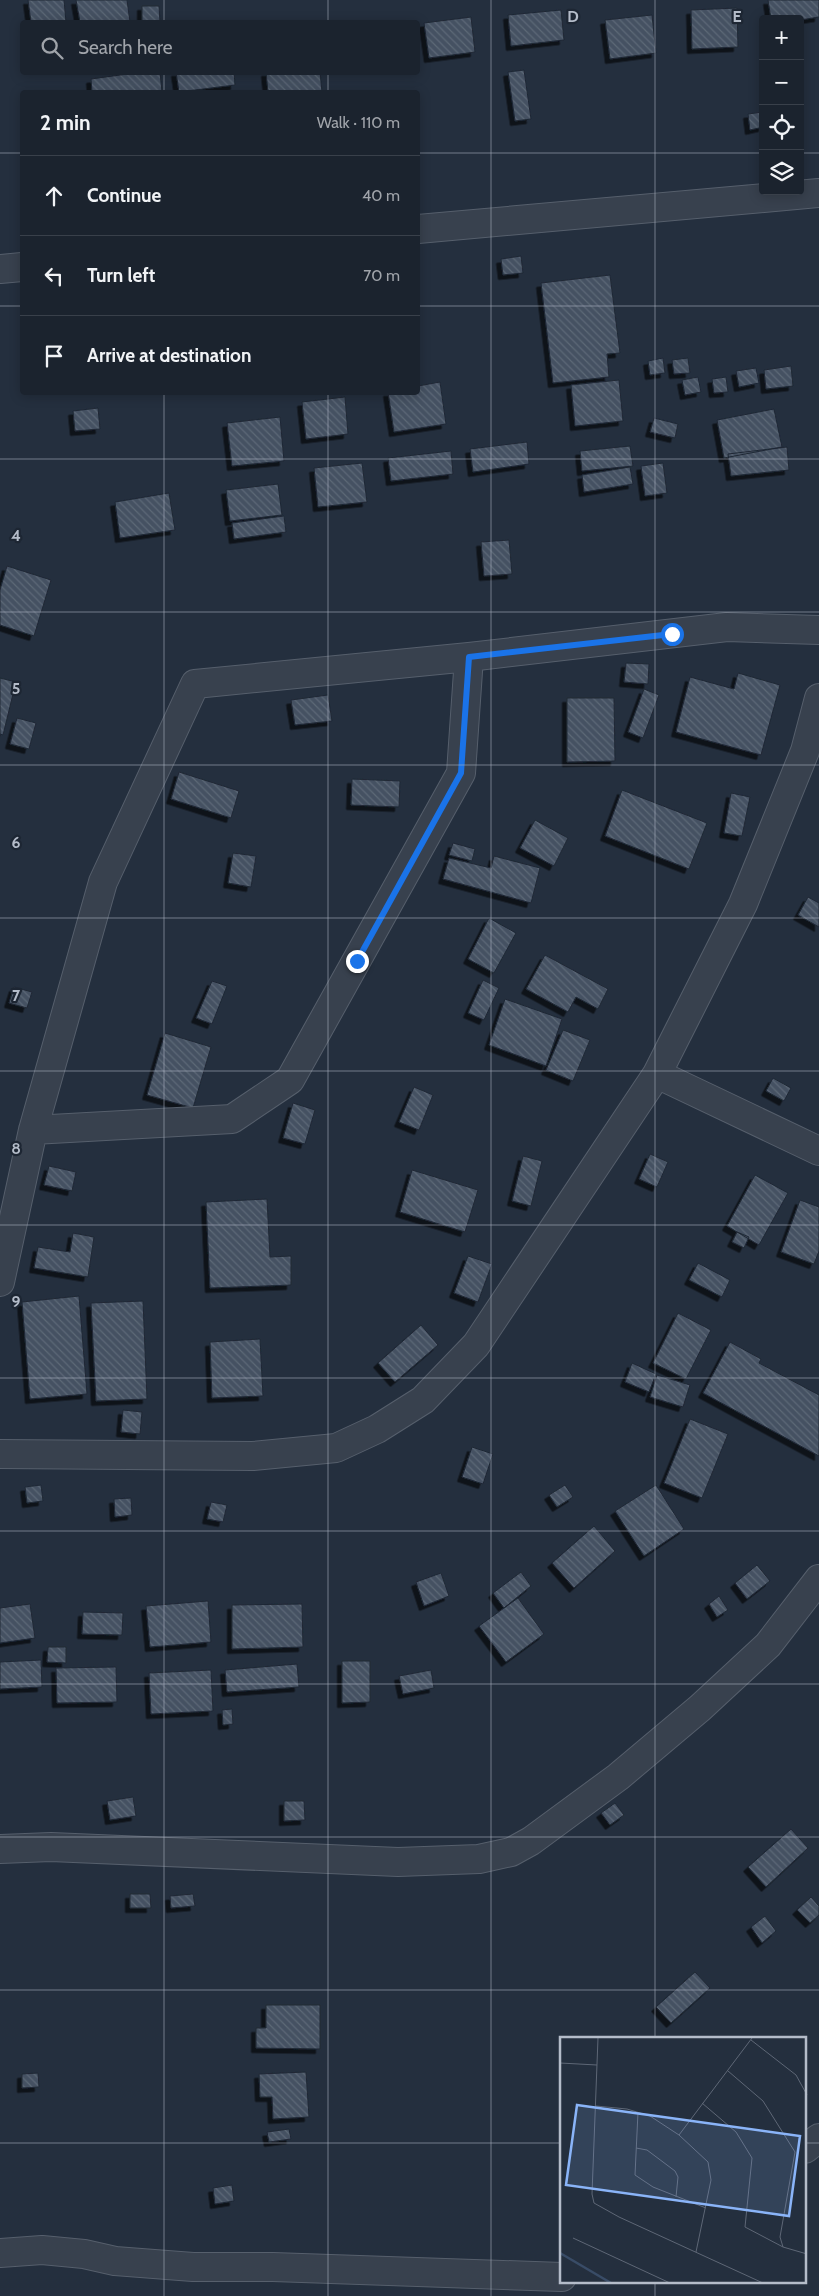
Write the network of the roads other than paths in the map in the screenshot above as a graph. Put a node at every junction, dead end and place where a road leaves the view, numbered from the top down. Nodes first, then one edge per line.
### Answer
1 (819, 194) edge
2 (420, 229) edge
3 (20, 267) edge
4 (0, 269) edge
5 (819, 630) edge
6 (469, 657) junction
7 (819, 698) edge
8 (657, 1074) junction
9 (33, 1130) junction
10 (819, 1152) edge
11 (0, 1282) edge
12 (0, 1454) edge
13 (819, 1579) edge
14 (0, 1849) edge
15 (819, 2138) edge
16 (806, 2148) edge
17 (0, 2253) edge
18 (560, 2277) edge

1 - 2 street
3 - 4 street
5 - 6 street
6 - 9 street
6 - 9 street
7 - 8 street
8 - 10 street
8 - 12 street
9 - 11 street
13 - 14 street
15 - 16 street
17 - 18 street

